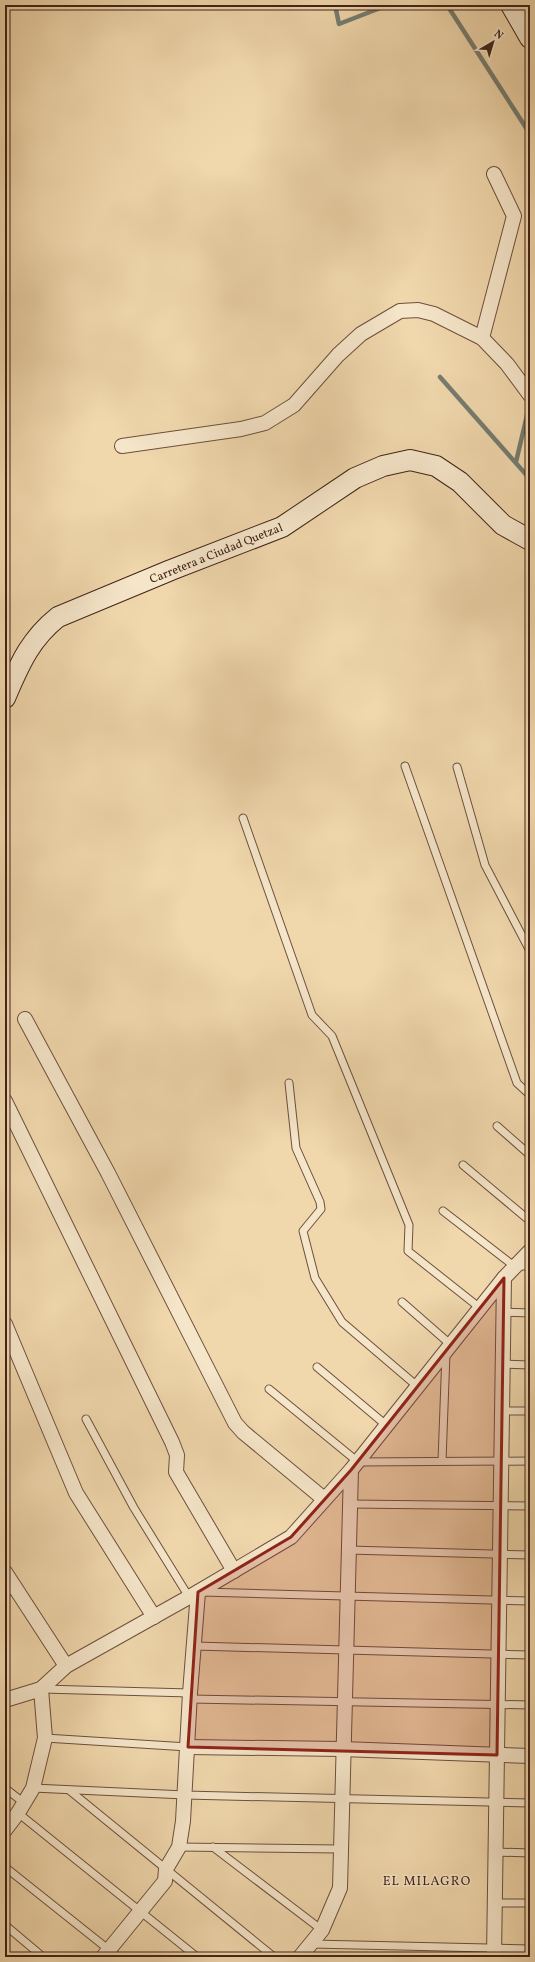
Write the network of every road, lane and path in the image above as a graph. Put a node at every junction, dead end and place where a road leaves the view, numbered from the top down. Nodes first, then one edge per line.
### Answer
1 (511, 5) edge
2 (530, 38) edge
3 (494, 174) dead end
4 (482, 338) junction
5 (530, 395) edge
6 (122, 446) dead end
7 (530, 540) edge
8 (5, 698) edge
9 (406, 766) dead end
10 (457, 767) dead end
11 (243, 818) dead end
12 (530, 951) edge
13 (25, 1019) dead end
14 (289, 1083) dead end
15 (530, 1095) edge
16 (5, 1101) edge
17 (497, 1126) dead end
18 (530, 1155) edge
19 (463, 1165) dead end
20 (443, 1211) dead end
21 (530, 1221) edge
22 (530, 1251) edge
23 (514, 1266) junction
24 (530, 1266) edge
25 (504, 1278) junction
26 (402, 1302) dead end
27 (480, 1308) junction
28 (503, 1312) junction
29 (530, 1313) edge
30 (5, 1324) edge
31 (448, 1347) junction
32 (502, 1364) junction
33 (530, 1365) edge
34 (317, 1367) dead end
35 (417, 1386) junction
36 (269, 1390) dead end
37 (502, 1411) junction
38 (530, 1411) edge
39 (86, 1419) dead end
40 (386, 1425) junction
41 (442, 1460) junction
42 (502, 1461) junction
43 (530, 1461) edge
44 (354, 1466) junction
45 (324, 1499) junction
46 (350, 1504) junction
47 (501, 1506) junction
48 (530, 1506) edge
49 (349, 1550) junction
50 (500, 1554) junction
51 (530, 1555) edge
52 (234, 1571) junction
53 (5, 1572) edge
54 (10, 1591) edge
55 (194, 1595) junction
56 (348, 1596) junction
57 (499, 1600) junction
58 (530, 1601) edge
59 (154, 1617) junction
60 (195, 1646) junction
61 (346, 1650) junction
62 (498, 1654) junction
63 (530, 1655) edge
64 (66, 1666) junction
65 (41, 1689) junction
66 (191, 1696) junction
67 (5, 1700) edge
68 (345, 1702) junction
69 (498, 1704) junction
70 (530, 1705) edge
71 (44, 1738) junction
72 (188, 1747) junction
73 (342, 1749) junction
74 (497, 1755) junction
75 (530, 1756) edge
76 (5, 1788) edge
77 (33, 1788) junction
78 (69, 1790) junction
79 (185, 1795) junction
80 (341, 1799) junction
81 (496, 1802) junction
82 (530, 1803) edge
83 (21, 1808) junction
84 (5, 1830) edge
85 (179, 1847) junction
86 (213, 1847) junction
87 (340, 1849) junction
88 (496, 1852) junction
89 (530, 1853) edge
90 (5, 1867) edge
91 (166, 1869) junction
92 (495, 1903) junction
93 (530, 1903) edge
94 (141, 1912) junction
95 (5, 1925) edge
96 (322, 1930) junction
97 (312, 1944) junction
98 (530, 1949) edge
99 (494, 1953) edge
100 (110, 1955) edge
101 (43, 1957) edge
102 (197, 1957) edge
103 (274, 1957) edge
104 (300, 1957) edge

1 - 2 main road
3 - 4 street
4 - 5 street
4 - 6 street
7 - 8 main road, Carretera a Ciudad Quetzal
9 - 15 lane
10 - 12 lane
11 - 27 lane
13 - 45 street
14 - 35 lane
16 - 52 street
17 - 18 lane
19 - 21 lane
20 - 23 lane
22 - 23 street
23 - 24 lane
23 - 25 street
25 - 27 street
25 - 28 street
26 - 31 lane
27 - 31 street
28 - 29 lane
28 - 32 street
30 - 59 street
31 - 35 street
31 - 41 lane
32 - 33 lane
32 - 37 street
34 - 40 lane
35 - 40 street
36 - 44 lane
37 - 38 lane
37 - 42 street
39 - 55 lane
40 - 44 street
41 - 42 lane
41 - 44 lane
42 - 43 lane
42 - 47 street
44 - 45 street
44 - 46 street
45 - 52 street
46 - 47 lane
46 - 49 street
47 - 48 lane
47 - 50 street
49 - 50 lane
49 - 56 street
50 - 51 lane
50 - 57 street
52 - 55 street
53 - 54 street
54 - 64 street
55 - 56 lane
55 - 59 street
55 - 60 street
56 - 57 lane
56 - 61 street
57 - 58 lane
57 - 62 street
59 - 64 street
60 - 61 lane
60 - 66 street
61 - 62 lane
61 - 68 street
62 - 63 lane
62 - 69 street
64 - 65 street
65 - 66 lane
65 - 67 street
65 - 71 street
66 - 68 lane
66 - 72 street
68 - 69 lane
68 - 73 street
69 - 70 lane
69 - 74 street
71 - 72 lane
71 - 77 street
72 - 73 street
72 - 79 street
73 - 74 street
73 - 80 street
74 - 75 street
74 - 81 street
76 - 83 lane
77 - 78 lane
77 - 83 street
78 - 79 lane
78 - 91 lane
79 - 80 lane
79 - 85 street
80 - 81 lane
80 - 87 street
81 - 82 lane
81 - 88 street
83 - 84 street
83 - 94 lane
85 - 86 lane
85 - 91 street
86 - 87 lane
86 - 96 lane
87 - 96 street
88 - 89 lane
88 - 92 street
90 - 100 lane
91 - 94 street
91 - 103 lane
92 - 93 lane
92 - 99 street
94 - 100 street
94 - 102 lane
95 - 101 lane
96 - 97 street
97 - 99 lane
97 - 104 street
98 - 99 lane

